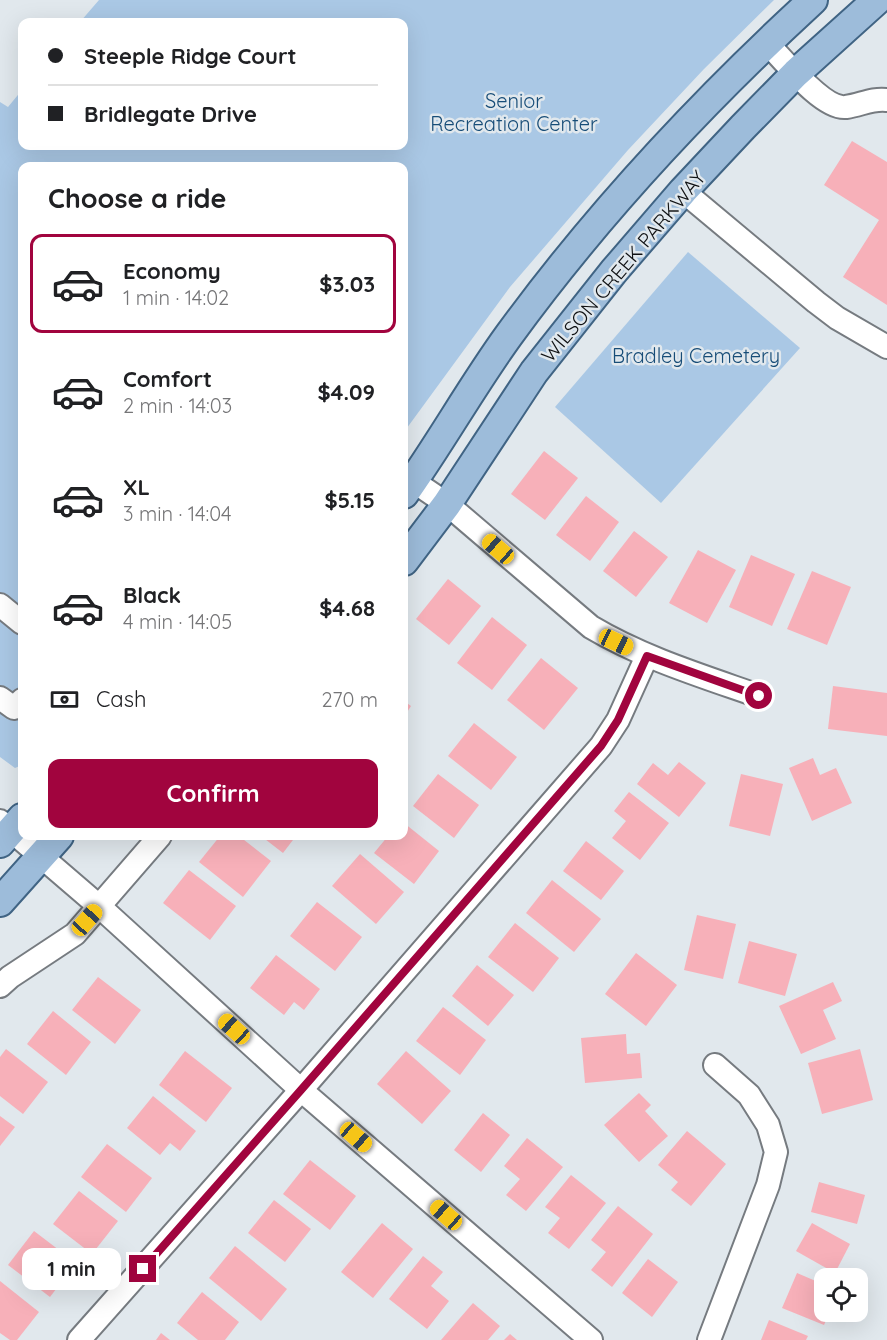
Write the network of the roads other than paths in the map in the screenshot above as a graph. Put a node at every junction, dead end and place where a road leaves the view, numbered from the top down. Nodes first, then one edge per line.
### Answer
1 (813, 0) edge
2 (877, 0) edge
3 (767, 43) junction
4 (796, 73) junction
5 (887, 100) edge
6 (683, 191) junction
7 (887, 347) edge
8 (408, 487) edge
9 (447, 504) junction
10 (408, 556) edge
11 (0, 605) edge
12 (18, 619) edge
13 (647, 656) junction
14 (759, 696) dead end
15 (0, 698) edge
16 (18, 704) edge
17 (157, 840) edge
18 (50, 845) edge
19 (0, 902) edge
20 (100, 907) junction
21 (0, 986) edge
22 (715, 1065) dead end
23 (301, 1090) junction
24 (80, 1340) edge
25 (591, 1340) edge
26 (709, 1340) edge

1 - 3 main road
2 - 4 main road, WILSON CREEK PARKWAY
3 - 4 street
3 - 8 main road
4 - 5 street
4 - 6 main road, WILSON CREEK PARKWAY
6 - 7 street
6 - 9 main road, WILSON CREEK PARKWAY
8 - 9 street
9 - 10 main road, WILSON CREEK PARKWAY
9 - 13 street
11 - 12 street
13 - 14 street
13 - 23 street
15 - 16 street
17 - 20 street
18 - 19 main road
18 - 20 street
20 - 21 street
20 - 23 street
22 - 26 street
23 - 24 street
23 - 25 street

